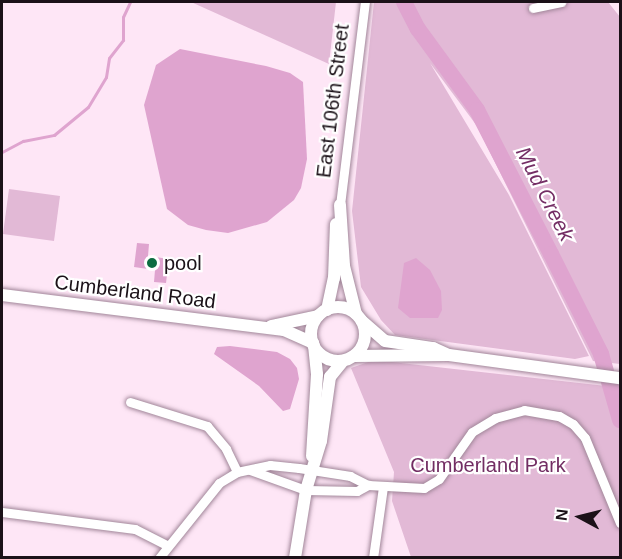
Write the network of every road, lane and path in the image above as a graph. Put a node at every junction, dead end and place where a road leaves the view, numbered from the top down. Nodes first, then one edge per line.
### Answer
1 (365, 2) edge
2 (561, 2) edge
3 (533, 8) dead end
4 (340, 205) junction
5 (2, 296) edge
6 (322, 313) junction
7 (359, 317) junction
8 (264, 327) junction
9 (313, 345) junction
10 (449, 355) junction
11 (349, 358) junction
12 (621, 378) edge
13 (130, 402) dead end
14 (311, 469) junction
15 (250, 470) junction
16 (237, 472) junction
17 (368, 485) junction
18 (382, 487) junction
19 (306, 490) junction
20 (2, 512) edge
21 (621, 522) edge
22 (168, 546) junction
23 (159, 558) edge
24 (295, 558) edge
25 (373, 558) edge

1 - 4 street, East 106th Street
2 - 3 street
4 - 6 main road, East 106th Street
4 - 7 main road, East 106th Street
5 - 8 main road, Cumberland Road
6 - 7 main road
6 - 8 main road, Cumberland Road
6 - 9 main road
7 - 10 main road
7 - 11 main road
8 - 9 main road, Cumberland Road
9 - 11 main road
9 - 14 main road
10 - 11 main road
10 - 12 main road
11 - 14 main road
13 - 16 street
14 - 15 street
14 - 17 street
14 - 19 main road
15 - 16 street
15 - 19 street
16 - 22 street
17 - 18 street
17 - 19 street
18 - 21 street
18 - 25 street
19 - 24 main road
20 - 22 street
22 - 23 street

